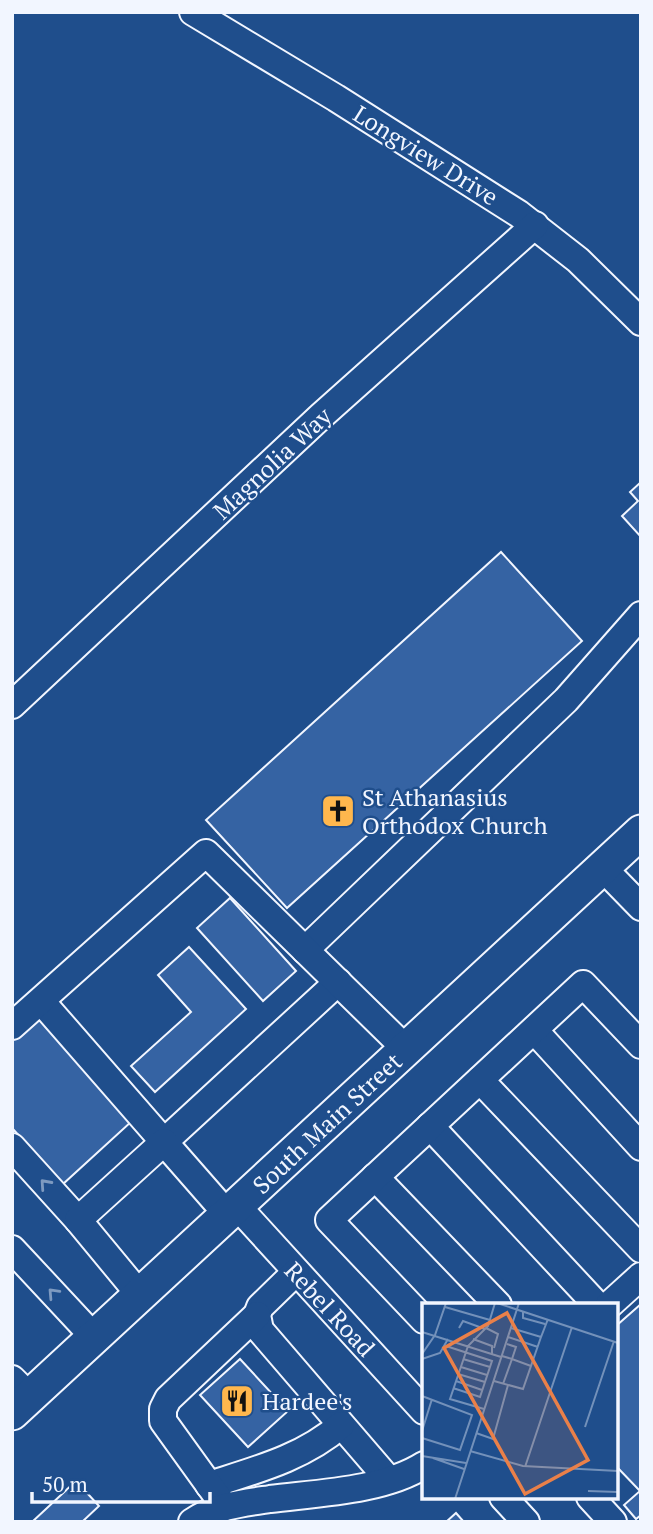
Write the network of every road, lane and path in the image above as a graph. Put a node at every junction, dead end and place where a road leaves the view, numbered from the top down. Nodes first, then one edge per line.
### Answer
1 (193, 12) edge
2 (535, 225) junction
3 (641, 323) edge
4 (641, 615) edge
5 (12, 705) edge
6 (641, 832) edge
7 (602, 867) junction
8 (641, 907) edge
9 (305, 950) junction
10 (338, 982) junction
11 (41, 1001) junction
12 (12, 1026) edge
13 (534, 1030) junction
14 (641, 1045) edge
15 (406, 1049) junction
16 (480, 1080) junction
17 (430, 1126) junction
18 (164, 1142) junction
19 (12, 1147) edge
20 (641, 1147) edge
21 (375, 1177) junction
22 (232, 1210) junction
23 (78, 1220) junction
24 (641, 1249) edge
25 (12, 1250) edge
26 (296, 1272) junction
27 (641, 1276) edge
28 (140, 1295) junction
29 (496, 1303) edge
30 (595, 1303) edge
31 (611, 1303) edge
32 (257, 1315) junction
33 (422, 1318) edge
34 (94, 1337) junction
35 (18, 1396) edge
36 (422, 1409) edge
37 (341, 1425) junction
38 (422, 1466) edge
39 (389, 1480) junction
40 (209, 1485) junction
41 (505, 1499) edge
42 (592, 1499) edge
43 (243, 1511) edge
44 (192, 1522) edge
45 (526, 1522) edge
46 (613, 1522) edge

1 - 2 street, Longview Drive
2 - 3 street, Longview Drive
2 - 5 street, Magnolia Way
4 - 9 street
6 - 7 main road, South Main Street
7 - 8 street
7 - 15 main road, South Main Street
9 - 10 street
9 - 11 street
10 - 15 street
10 - 18 street
11 - 12 street
11 - 18 street, Rebel Road
13 - 14 street
13 - 16 street
13 - 20 street
15 - 22 main road, South Main Street
16 - 17 street
16 - 24 street
17 - 21 street
17 - 30 street
18 - 22 street, Rebel Road
18 - 23 street
23 -> 19 street
21 - 29 street
21 - 33 street
22 - 26 street, Rebel Road
22 - 28 main road, South Main Street
23 - 28 street
34 -> 25 street
26 - 32 street
26 - 36 street, Rebel Road
27 - 31 street
28 - 34 main road, South Main Street
32 - 37 street
32 - 40 street
34 - 35 main road, South Main Street
37 - 39 street
37 - 40 street
38 - 39 street
39 - 43 street
40 - 43 street
41 - 45 street
42 - 46 street
43 - 44 street

